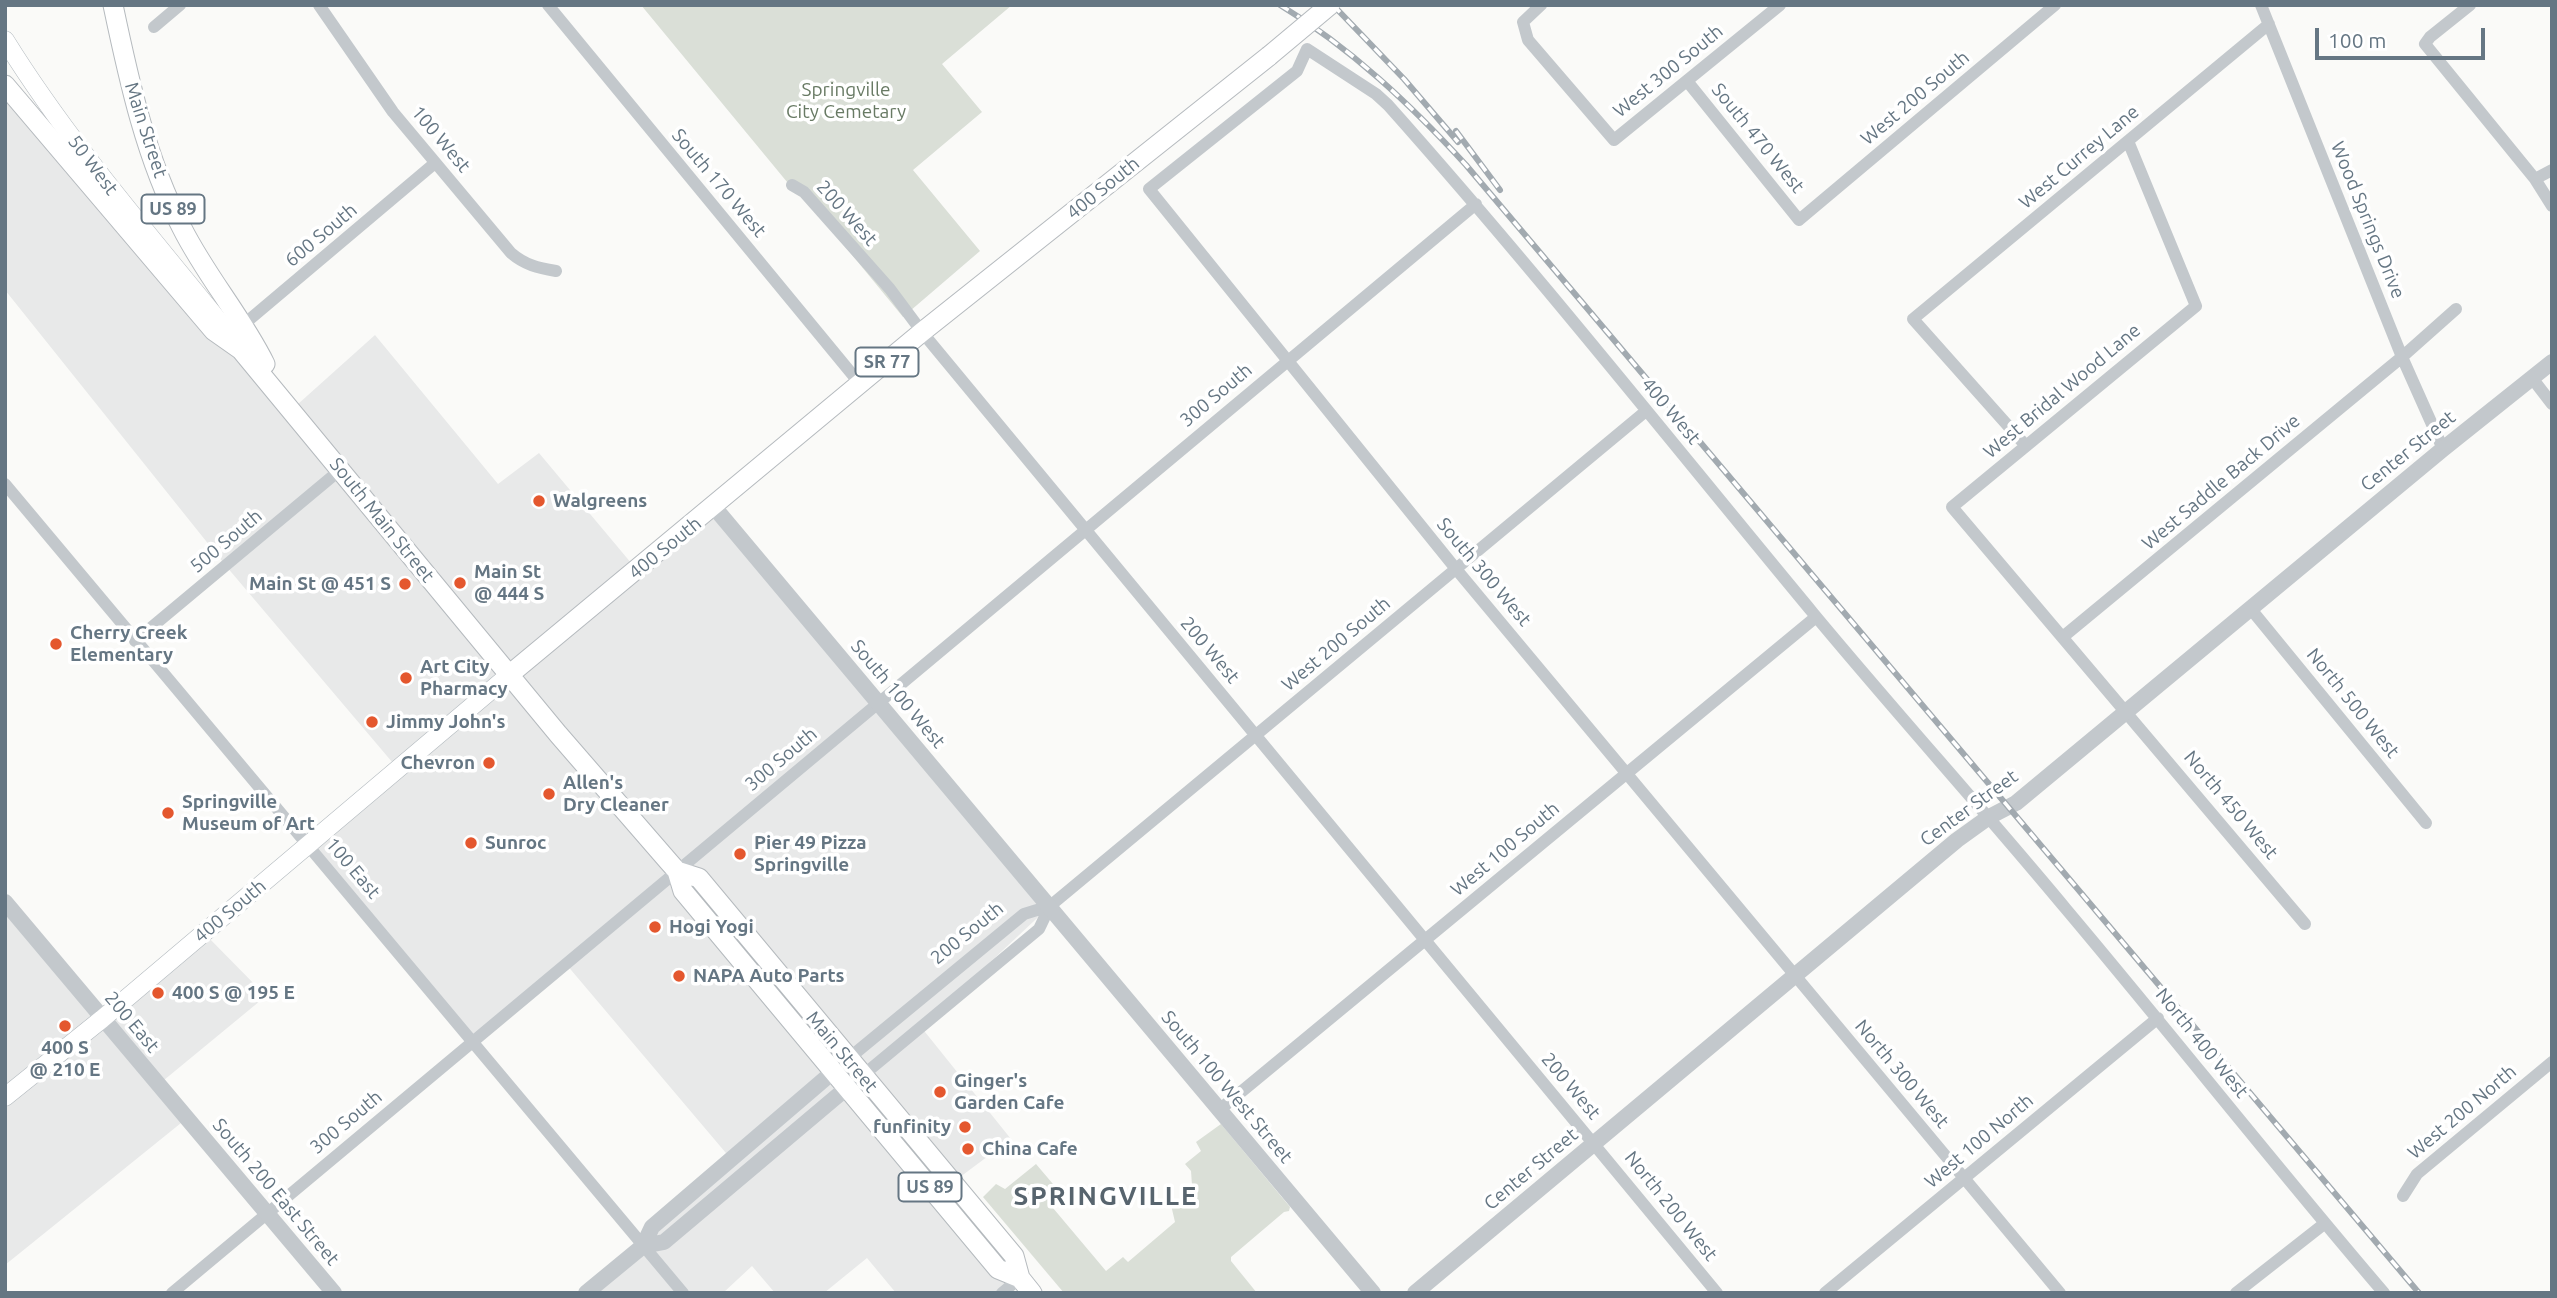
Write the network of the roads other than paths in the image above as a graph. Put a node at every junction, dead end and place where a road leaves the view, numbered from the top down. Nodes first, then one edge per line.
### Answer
1 (113, 5) edge
2 (180, 5) edge
3 (319, 5) edge
4 (548, 5) edge
5 (1330, 5) edge
6 (1541, 5) edge
7 (1780, 5) edge
8 (2055, 5) edge
9 (2261, 5) edge
10 (2470, 5) edge
11 (2269, 24) junction
12 (154, 27) dead end
13 (5, 40) edge
14 (1307, 49) joint
15 (1687, 81) junction
16 (5, 85) edge
17 (2128, 141) junction
18 (435, 163) junction
19 (2552, 170) edge
20 (2535, 179) junction
21 (792, 185) dead end
22 (1149, 189) joint
23 (1476, 204) junction
24 (2552, 206) edge
25 (1799, 219) joint
26 (556, 271) dead end
27 (2456, 309) dead end
28 (922, 332) junction
29 (238, 337) junction
30 (2402, 357) junction
31 (1287, 361) junction
32 (2552, 362) edge
33 (2532, 378) junction
34 (861, 385) junction
35 (2552, 404) edge
36 (1646, 411) junction
37 (318, 443) joint
38 (2026, 446) junction
39 (2443, 449) junction
40 (341, 470) junction
41 (5, 484) edge
42 (714, 507) junction
43 (1952, 507) joint
44 (1085, 529) junction
45 (1456, 569) junction
46 (445, 597) joint
47 (2250, 608) junction
48 (1816, 617) junction
49 (2064, 636) junction
50 (135, 641) junction
51 (509, 675) junction
52 (878, 704) junction
53 (2127, 711) junction
54 (1256, 736) junction
55 (1626, 774) junction
56 (1989, 817) junction
57 (2426, 823) dead end
58 (309, 845) junction
59 (677, 871) junction
60 (5, 902) edge
61 (1050, 906) junction
62 (2305, 924) dead end
63 (1424, 941) junction
64 (1795, 976) junction
65 (2158, 1018) junction
66 (102, 1019) junction
67 (471, 1042) junction
68 (2552, 1062) edge
69 (840, 1066) junction
70 (854, 1082) junction
71 (5, 1097) edge
72 (1219, 1111) junction
73 (186, 1119) joint
74 (1594, 1143) junction
75 (1964, 1178) junction
76 (2403, 1196) dead end
77 (266, 1214) junction
78 (2324, 1224) junction
79 (643, 1246) junction
80 (1026, 1285) edge
81 (172, 1293) edge
82 (334, 1293) edge
83 (586, 1293) edge
84 (683, 1293) edge
85 (1002, 1293) edge
86 (1373, 1293) edge
87 (1415, 1293) edge
88 (1717, 1293) edge
89 (1825, 1293) edge
90 (2060, 1293) edge
91 (2236, 1293) edge
92 (2384, 1293) edge

1 - 29 main road, Main Street / US 89
2 - 12 street
3 - 18 street, 100 West
4 - 34 street, South 170 West
5 - 28 main road, 400 South / SR 77, bridge
6 - 15 street, West 300 South
7 - 15 street, West 300 South
8 - 25 street, West 200 South
9 - 11 street, Wood Springs Drive
10 - 20 street
11 - 17 street, West Currey Lane
11 - 30 street, Wood Springs Drive
13 - 29 main road, 50 West
14 - 22 street, 400 South
14 - 23 street, 400 West
15 - 25 street, South 470 West
16 - 29 main road, Main Street / US 89
17 - 38 street, West Bridal Wood Lane
17 - 38 street, West Currey Lane
18 - 26 street, 100 West
18 - 29 street, 600 South
19 - 20 street
20 - 24 street
21 - 28 street, 200 West
22 - 31 street, South 300 West
23 - 31 street, 300 South
23 - 36 street, 400 West
27 - 30 street, West Saddle Back Drive
28 - 34 main road, 400 South / SR 77
28 - 44 street, 200 West
29 - 37 main road, Main Street / US 89
30 - 39 street, Wood Springs Drive
30 - 49 street, West Saddle Back Drive
31 - 44 street, 300 South
31 - 45 street, South 300 West
32 - 33 street, Center Street
33 - 35 street
33 - 39 street, Center Street
34 - 42 main road, 400 South / SR 77
36 - 45 street, West 200 South
36 - 48 street, 400 West
37 - 40 main road, South Main Street / US 89
38 - 43 street, West Bridal Wood Lane
39 - 47 street, Center Street
40 - 46 main road, South Main Street / US 89
40 - 50 street, 500 South
41 - 50 street, 100 East
42 - 51 main road, 400 South / SR 77
42 - 52 street, South 100 West
43 - 49 street, North 450 West
44 - 52 street, 300 South
44 - 54 street, 200 West
45 - 54 street, West 200 South
45 - 55 street, South 300 West
46 - 51 main road, Main Street / US 89
47 - 53 street, Center Street
47 - 57 street, North 500 West
48 - 55 street, West 100 South
48 - 56 street, 400 West
49 - 53 street, North 450 West
50 - 58 street, 100 East
51 - 58 main road, 400 South
51 - 59 main road, Main Street / US 89
52 - 59 street, 300 South
52 - 61 street, South 100 West
53 - 56 street, Center Street
53 - 62 street, North 450 West
54 - 61 street, West 200 South
54 - 63 street, 200 West
55 - 63 street, West 100 South
55 - 64 street, South 300 West
56 - 64 street, Center Street
56 - 65 street, North 400 West
58 - 66 main road, 400 South
58 - 67 street, 100 East
59 - 67 street, 300 South
59 - 69 main road, Main Street / US 89
60 - 66 street, 200 East
61 - 69 street, 200 South
61 - 70 street
61 - 72 street, South 100 West Street
63 - 72 street, West 100 South
63 - 74 street, 200 West
64 - 74 street, Center Street
64 - 75 street, North 300 West
65 - 75 street, West 100 North
65 - 78 street, North 400 West
66 - 71 main road, 400 South
66 - 73 street, 200 East
67 - 77 street, 300 South
67 - 79 street, 100 East
68 - 76 street, West 200 North
69 - 70 main road, Main Street / US 89
69 - 79 street, 200 South
70 - 79 street
70 - 80 main road, Main Street / US 89
72 - 86 street, South 100 West Street
73 - 77 street, South 200 East Street
74 - 87 street, Center Street
74 - 88 street, North 200 West
75 - 89 street, West 100 North
75 - 90 street, North 300 West
77 - 81 street, 300 South
77 - 82 street, South 200 East Street
78 - 91 street
78 - 92 street, North 400 West
79 - 83 street
79 - 84 street, 100 East
80 - 85 street

